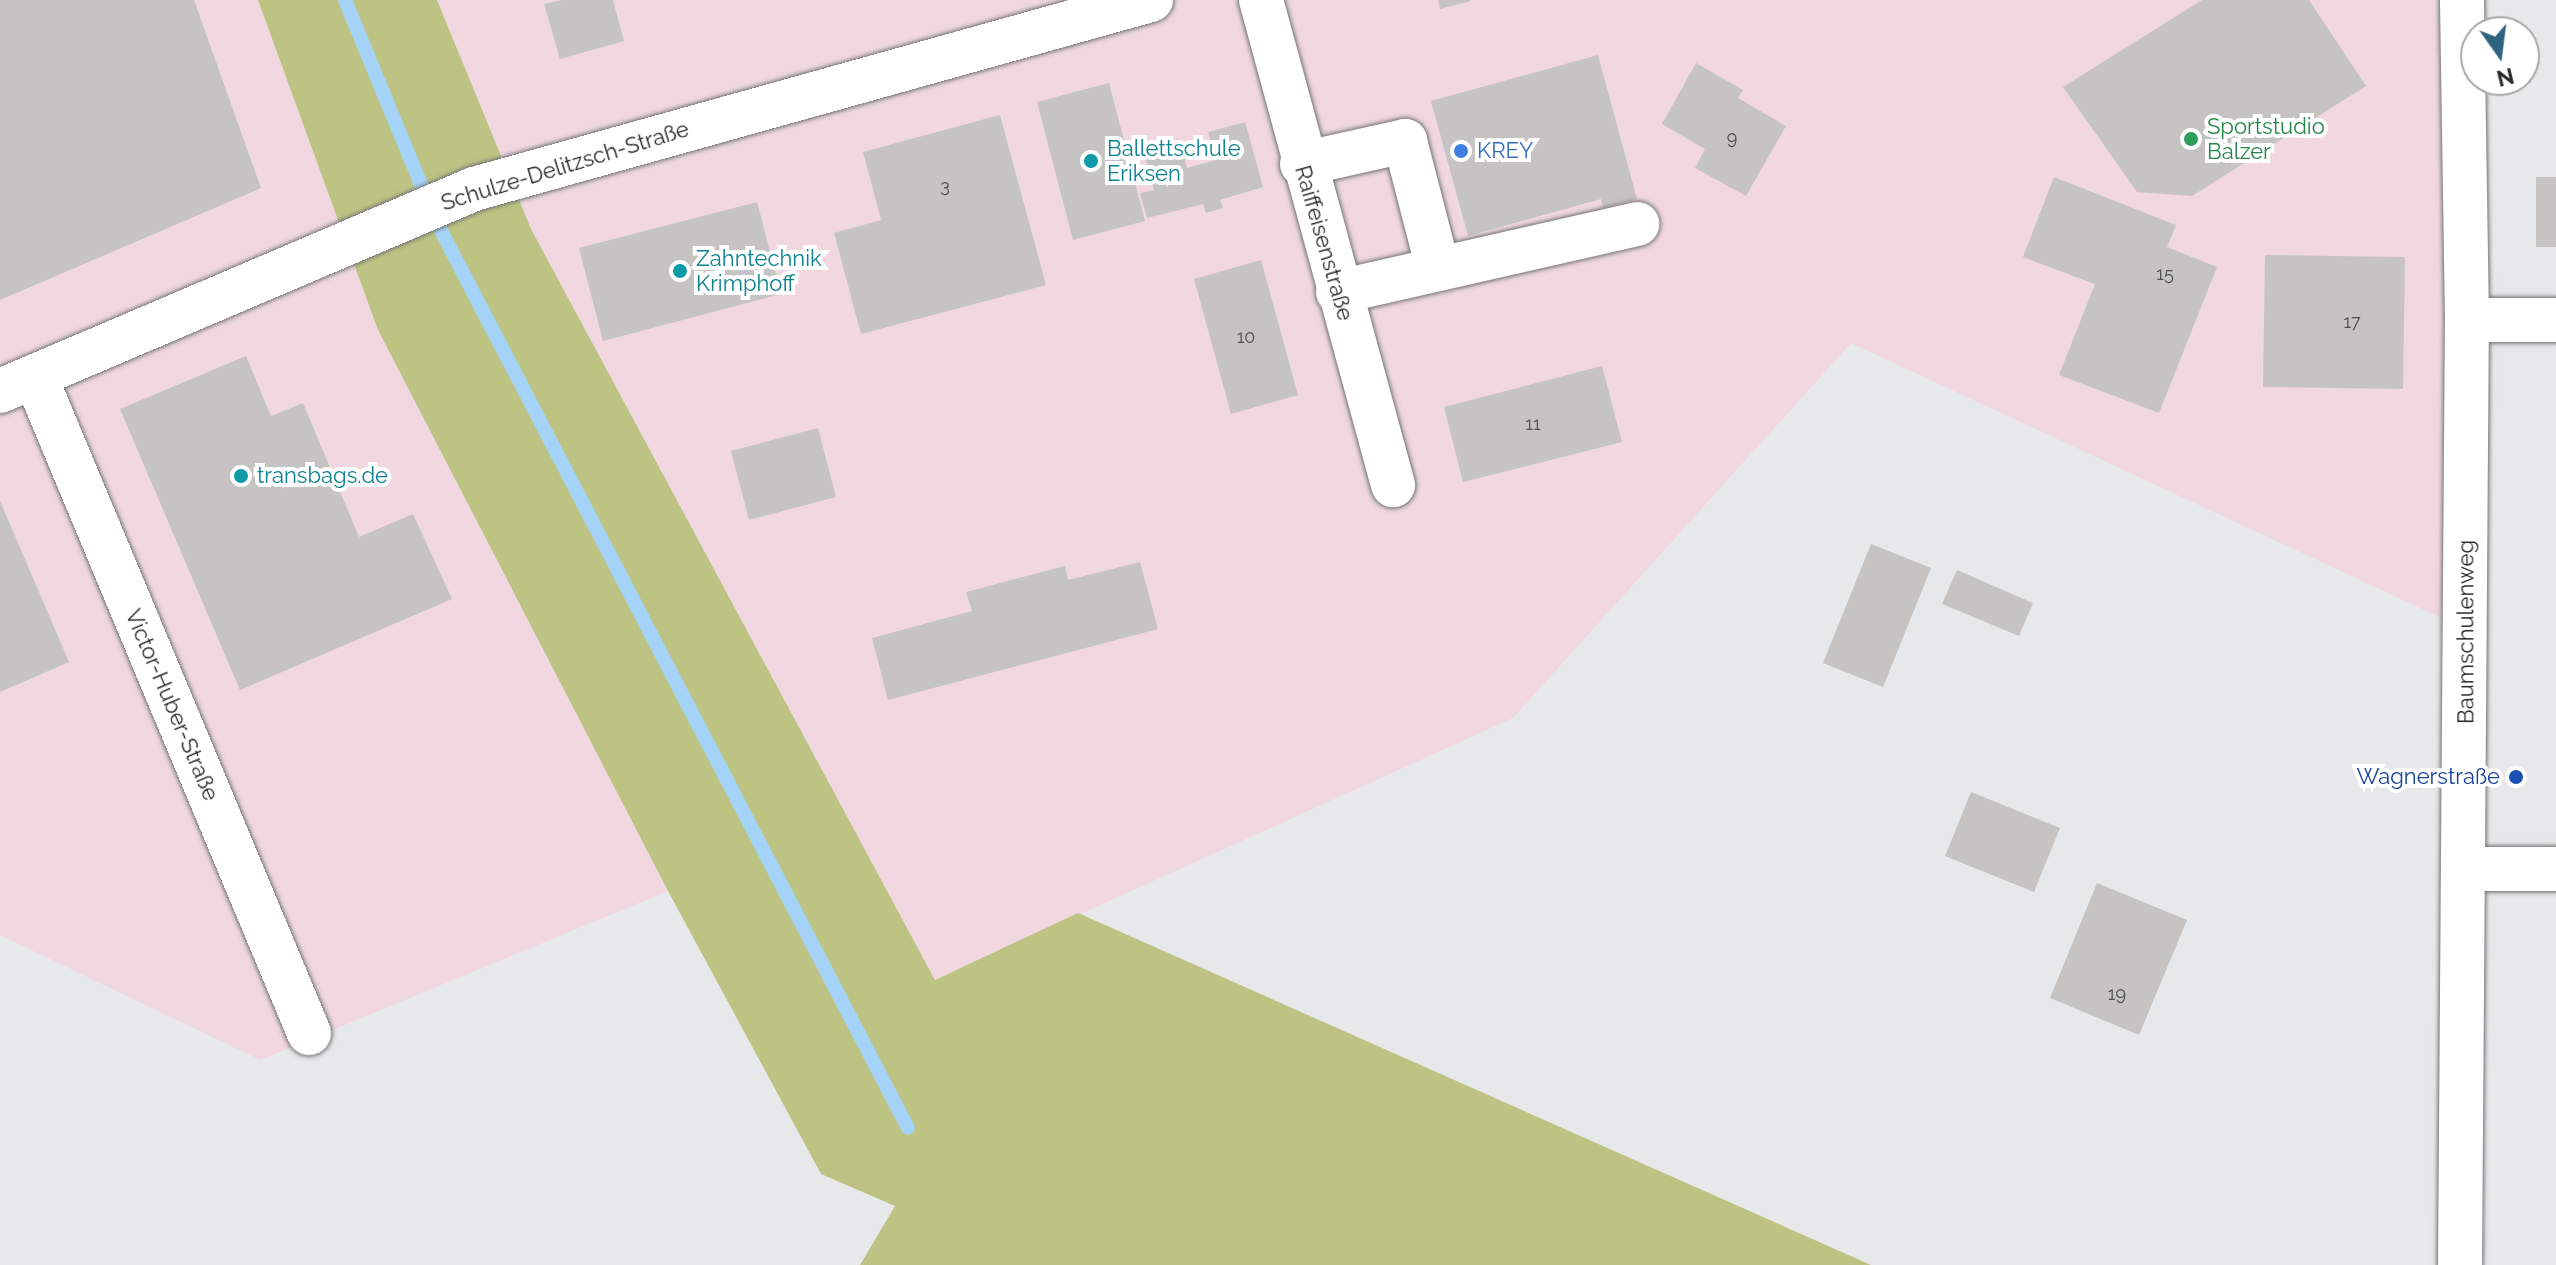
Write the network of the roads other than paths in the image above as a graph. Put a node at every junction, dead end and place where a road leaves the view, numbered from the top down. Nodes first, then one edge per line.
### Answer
1 (1151, 0) edge
2 (1261, 0) edge
3 (2462, 0) edge
4 (1302, 164) junction
5 (1637, 224) dead end
6 (1438, 269) junction
7 (1338, 292) junction
8 (2467, 320) junction
9 (2556, 320) edge
10 (17, 384) edge
11 (1393, 485) dead end
12 (2465, 869) junction
13 (2556, 869) edge
14 (309, 1033) dead end
15 (2460, 1265) edge

1 - 10 street, Schulze-Delitzsch-Straße
2 - 4 street, Raiffeisenstraße
3 - 8 street, Baumschulenweg
4 - 6 street
4 - 7 street, Raiffeisenstraße
5 - 6 street
6 - 7 street
7 - 11 street, Raiffeisenstraße
8 - 9 street
8 - 12 street, Baumschulenweg
10 - 14 street, Victor-Huber-Straße
12 - 13 street
12 - 15 street, Baumschulenweg

